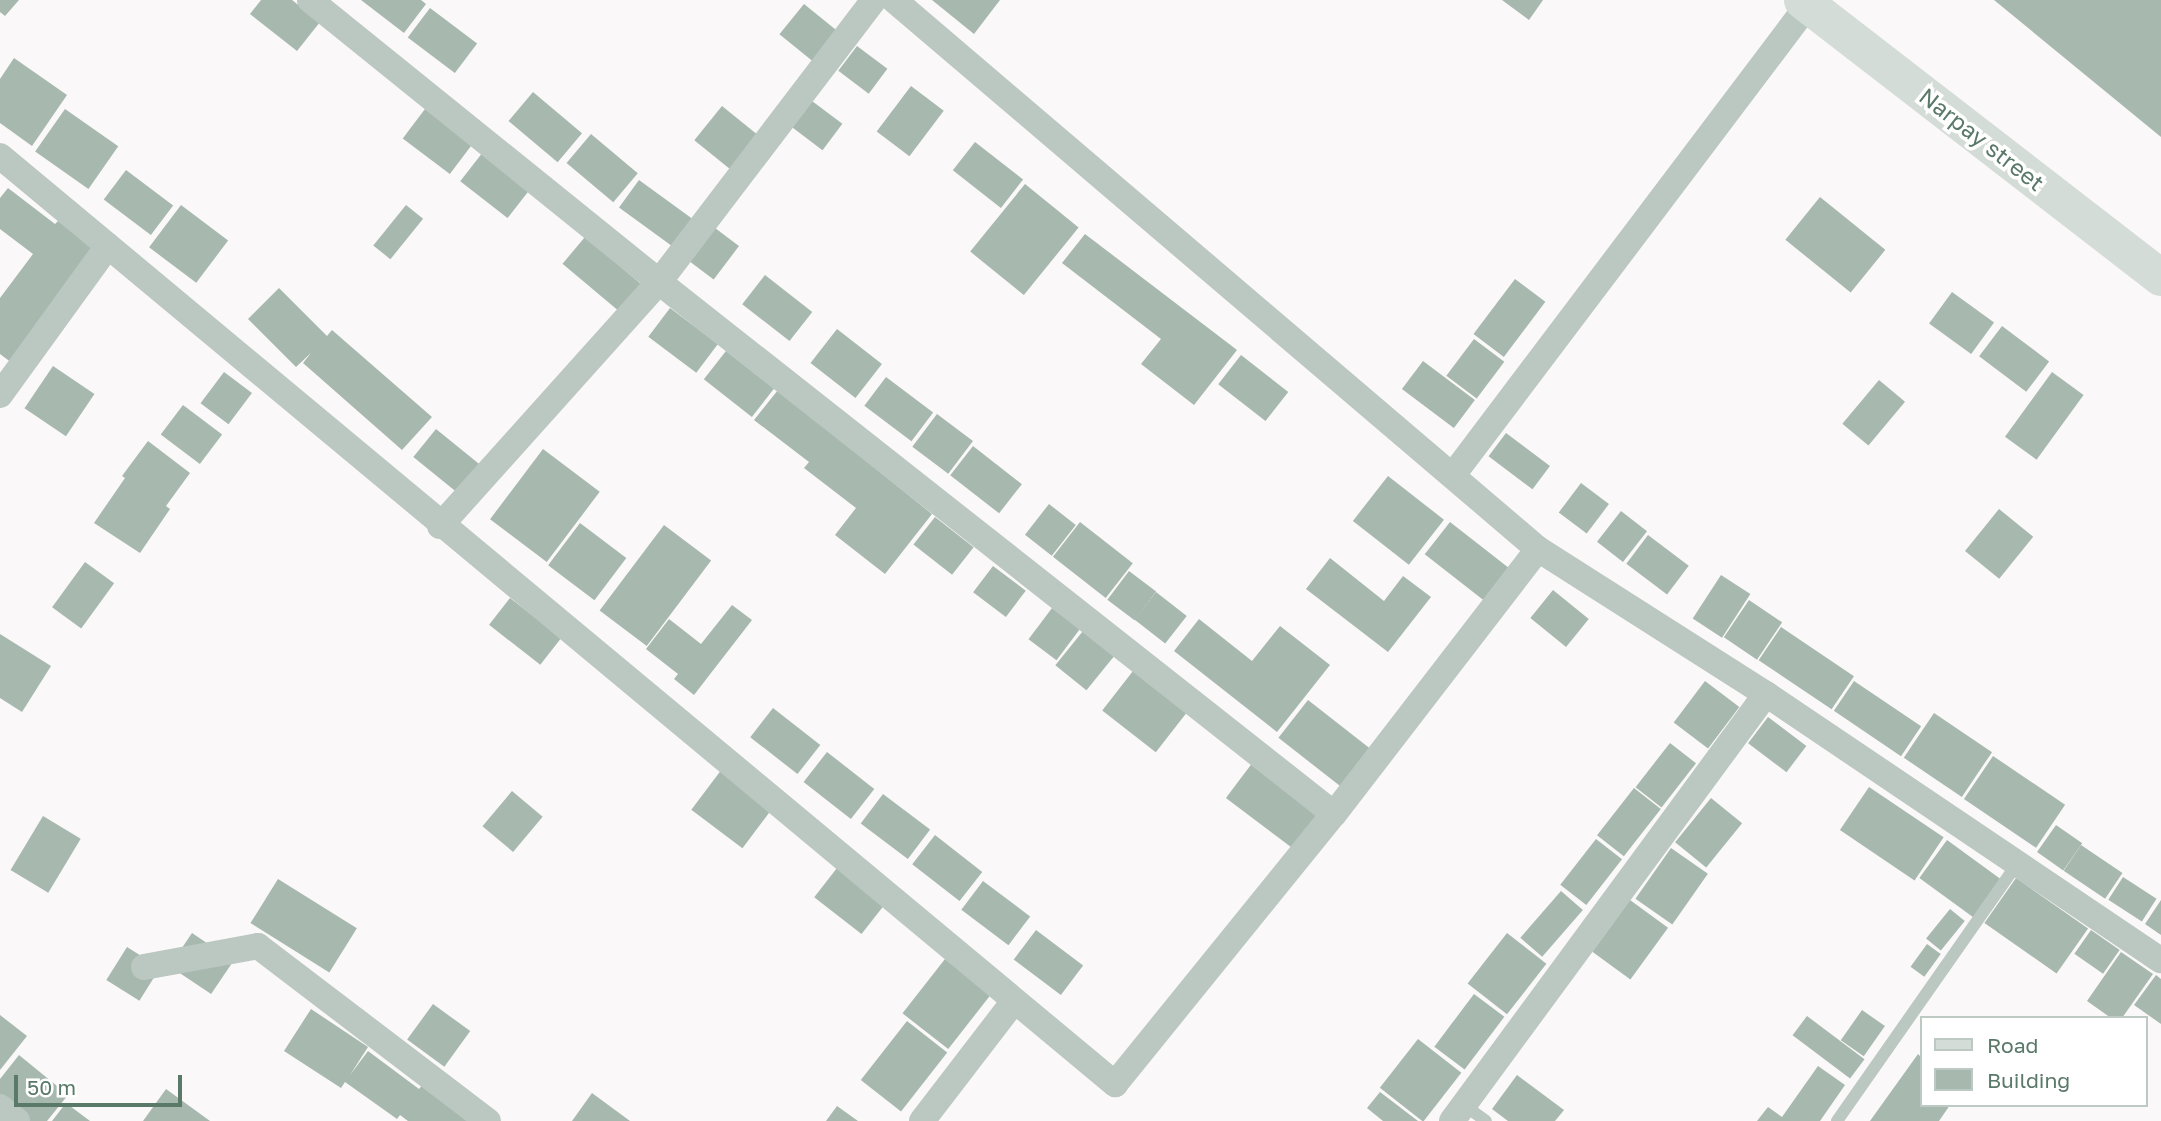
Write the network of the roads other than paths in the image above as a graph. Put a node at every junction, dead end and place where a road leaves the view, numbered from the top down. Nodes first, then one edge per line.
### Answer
1 (310, 0) edge
2 (874, 0) edge
3 (894, 0) edge
4 (1805, 2) edge
5 (0, 156) edge
6 (108, 246) junction
7 (2161, 277) edge
8 (659, 282) junction
9 (0, 395) edge
10 (1453, 475) junction
11 (440, 526) junction
12 (1538, 549) junction
13 (1766, 694) junction
14 (1334, 814) junction
15 (2017, 864) junction
16 (2161, 960) edge
17 (144, 967) dead end
18 (1014, 1001) junction
19 (0, 1107) edge
20 (1458, 1113) edge
21 (17, 1121) edge
22 (488, 1121) edge
23 (922, 1121) edge
24 (1486, 1121) edge
25 (1837, 1121) edge

1 - 8 street
2 - 8 street
3 - 10 street
4 - 7 main road, Narpay street
4 - 10 street
5 - 6 street
6 - 9 street
6 - 11 street
8 - 11 street
8 - 14 street
10 - 12 street
11 - 18 street
12 - 13 street
12 - 14 street
13 - 15 street
13 - 20 street
14 - 18 street
15 - 16 street
15 - 25 lane
17 - 22 street
18 - 23 street
19 - 21 street
20 - 24 lane

